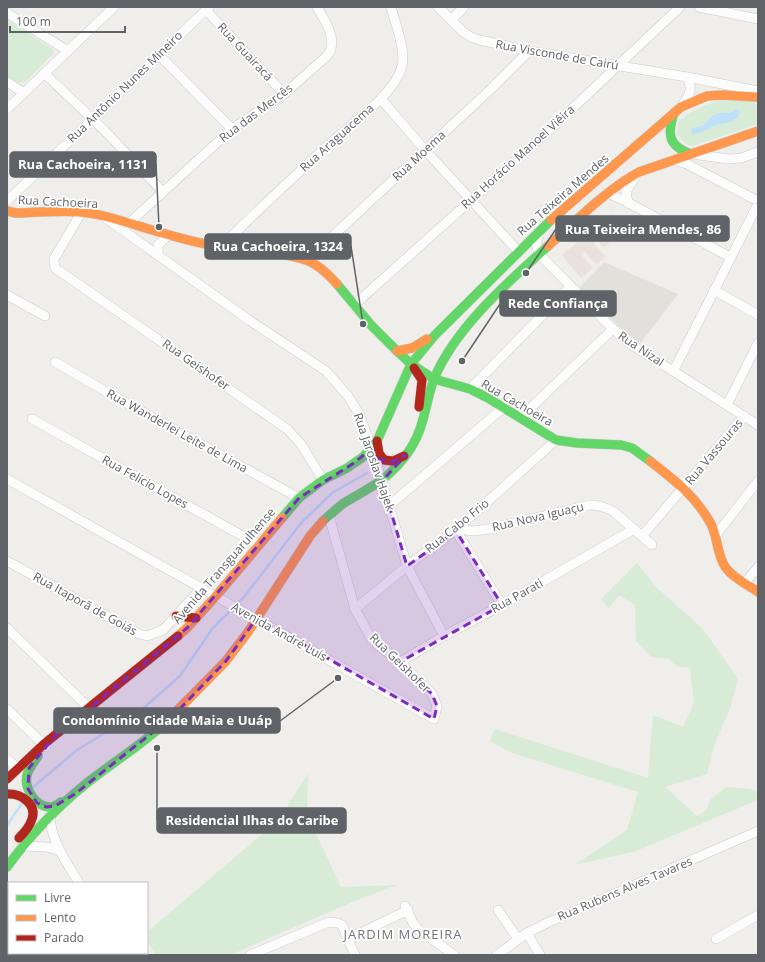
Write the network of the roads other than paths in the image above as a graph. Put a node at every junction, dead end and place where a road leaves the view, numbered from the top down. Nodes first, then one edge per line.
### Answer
1 (317, 7) edge
2 (391, 7) edge
3 (438, 7) edge
4 (464, 7) edge
5 (680, 7) edge
6 (699, 7) edge
7 (113, 8) edge
8 (207, 8) edge
9 (7, 13) edge
10 (758, 18) edge
11 (451, 20) junction
12 (68, 51) junction
13 (529, 51) junction
14 (159, 55) junction
15 (617, 66) junction
16 (44, 73) junction
17 (687, 77) junction
18 (7, 82) edge
19 (758, 91) edge
20 (24, 93) junction
21 (284, 94) junction
22 (758, 97) edge
23 (381, 99) junction
24 (7, 108) edge
25 (678, 110) junction
26 (92, 120) junction
27 (232, 129) junction
28 (758, 131) edge
29 (425, 150) junction
30 (758, 152) edge
31 (687, 158) junction
32 (639, 172) junction
33 (163, 192) junction
34 (607, 193) junction
35 (756, 200) edge
36 (7, 201) edge
37 (471, 201) junction
38 (628, 203) junction
39 (7, 211) edge
40 (81, 213) junction
41 (103, 216) junction
42 (758, 217) edge
43 (129, 223) junction
44 (539, 231) junction
45 (170, 235) junction
46 (221, 247) junction
47 (518, 251) junction
48 (539, 254) junction
49 (158, 255) junction
50 (730, 257) junction
51 (307, 260) junction
52 (570, 287) junction
53 (714, 290) junction
54 (7, 295) edge
55 (354, 305) junction
56 (758, 315) edge
57 (45, 316) dead end
58 (613, 329) junction
59 (434, 335) junction
60 (758, 343) edge
61 (397, 351) junction
62 (55, 362) dead end
63 (411, 364) junction
64 (674, 370) junction
65 (434, 379) junction
66 (470, 389) junction
67 (727, 405) junction
68 (504, 407) junction
69 (744, 416) junction
70 (521, 417) junction
71 (32, 419) dead end
72 (758, 425) edge
73 (556, 440) junction
74 (414, 442) junction
75 (374, 444) junction
76 (406, 455) junction
77 (379, 459) junction
78 (7, 479) edge
79 (323, 480) junction
80 (382, 481) junction
81 (758, 481) edge
82 (684, 488) junction
83 (299, 498) junction
84 (390, 505) junction
85 (329, 516) junction
86 (634, 529) junction
87 (457, 530) junction
88 (642, 536) junction
89 (715, 536) junction
90 (258, 545) junction
91 (652, 545) dead end
92 (7, 561) edge
93 (407, 566) junction
94 (758, 567) edge
95 (187, 579) junction
96 (745, 583) junction
97 (758, 592) edge
98 (197, 593) junction
99 (216, 596) junction
100 (502, 605) junction
101 (355, 610) junction
102 (203, 611) junction
103 (176, 616) junction
104 (196, 618) junction
105 (256, 618) junction
106 (7, 628) edge
107 (444, 636) junction
108 (400, 662) junction
109 (89, 708) junction
110 (7, 709) edge
111 (434, 719) joint
112 (45, 746) junction
113 (7, 759) edge
114 (18, 768) junction
115 (7, 779) edge
116 (7, 794) edge
117 (74, 794) junction
118 (50, 816) junction
119 (758, 831) edge
120 (22, 846) junction
121 (60, 850) junction
122 (7, 853) edge
123 (7, 867) edge
124 (78, 882) edge
125 (498, 910) dead end
126 (757, 917) edge
127 (527, 934) junction
128 (348, 939) junction
129 (518, 939) junction
130 (716, 939) dead end
131 (250, 955) edge
132 (355, 955) edge
133 (454, 955) edge
134 (497, 955) edge
135 (540, 955) edge

1 - 21 street, Rua das Mercês
2 - 23 street, Rua Araguacema
3 - 11 street, Rua Visconde de Cairú
4 - 11 street
5 - 15 street, Rua Horácio Manoel Viêira
6 - 10 street
7 - 12 street
8 - 14 street, Rua Antônio Nunes Mineiro
8 - 21 street, Rua Guairacá
9 - 12 street
11 - 13 street, Rua Visconde de Cairú
12 - 16 street
13 - 15 street, Rua Visconde de Cairú
13 - 29 street, Rua Moema
14 - 26 street, Rua Antônio Nunes Mineiro
14 - 27 street
15 - 17 street, Rua Visconde de Cairú
15 - 37 street, Rua Horácio Manoel Viêira
16 - 20 street
16 - 26 street
17 - 19 street, Rua Visconde de Cairú
17 - 25 street
18 - 20 street
20 - 24 street
21 - 27 street, Rua das Mercês
22 - 25 main road, Rua Teixeira Mendes
23 - 29 street
23 - 46 street, Rua Araguacema
25 - 31 main road
25 - 44 main road, Rua Teixeira Mendes
26 - 33 street
26 - 36 street, Rua Antônio Nunes Mineiro
27 - 33 street, Rua das Mercês
28 - 31 main road
29 - 37 street
29 - 51 street, Rua Moema
30 - 31 street
31 - 32 main road
31 - 35 street
32 - 34 main road
32 - 38 street
33 - 43 street, Rua das Mercês
34 - 38 street
34 - 48 main road
35 - 42 street
35 - 50 street
37 - 47 street
37 - 55 street, Rua Horácio Manoel Viêira
38 - 50 street
39 - 40 main road, Rua Cachoeira
40 - 41 main road, Rua Cachoeira
40 - 79 street, Rua Geishofer
41 - 43 main road, Rua Cachoeira
41 - 49 street, Rua Jaroslav Hajek
43 - 45 main road, Rua Cachoeira
44 - 47 main road, Rua Teixeira Mendes
44 - 48 street
45 - 46 main road, Rua Cachoeira
45 - 49 street
46 - 51 main road, Rua Cachoeira
47 - 59 main road, Rua Teixeira Mendes
48 - 52 street, Rua Nizal
48 - 65 main road
49 - 75 street, Rua Jaroslav Hajek
50 - 53 street
51 - 55 main road, Rua Cachoeira
52 - 58 street, Rua Nizal
52 - 66 street
53 - 56 street
53 - 64 street
54 - 57 street
55 - 61 main road, Rua Cachoeira
58 - 64 street, Rua Nizal
58 - 70 street
59 - 61 main road
59 - 63 main road, Rua Teixeira Mendes
60 - 67 street
61 - 63 main road, Rua Cachoeira
62 - 83 street, Rua Wanderlei Leite de Lima
63 - 65 main road, Rua Cachoeira
63 - 74 main road
63 - 75 main road, Avenida Transguarulhense
64 - 67 street, Rua Nizal
65 - 66 main road, Rua Cachoeira
65 - 74 main road
66 - 68 main road, Rua Cachoeira
67 - 69 street, Rua Nizal
68 - 70 main road, Rua Cachoeira
68 - 84 street
69 - 72 street, Rua Nizal
69 - 82 street, Rua Vassouras
70 - 73 main road, Rua Cachoeira
71 - 90 street, Rua Felício Lopes
73 - 82 main road, Rua Cachoeira
73 - 87 street, Rua Cabo Frio
74 - 76 main road
75 - 77 main road
75 - 79 main road, Avenida Transguarulhense
76 - 77 main road
76 - 80 main road
77 - 80 street, Rua Jaroslav Hajek
78 - 95 street, Avenida André Luís
79 - 83 main road, Avenida Transguarulhense
80 - 84 street, Rua Jaroslav Hajek
80 - 85 main road
81 - 89 street
82 - 88 street, Rua Vassouras
82 - 89 main road, Rua Cachoeira
83 - 90 main road, Avenida Transguarulhense
84 - 93 street, Rua Jaroslav Hajek
85 - 101 street, Rua Geishofer
85 - 105 main road
86 - 87 street, Rua Nova Iguaçu
86 - 88 street, Rua Nova Iguaçu
86 - 100 street, Rua Parati
87 - 93 street, Rua Cabo Frio
87 - 100 street
88 - 91 street, Rua Nova Iguaçu
89 - 96 main road, Rua Cachoeira
90 - 99 main road, Avenida Transguarulhense
92 - 103 street, Rua Itaporã de Goiás
93 - 101 street, Rua Cabo Frio
93 - 107 street, Rua Jaroslav Hajek
94 - 96 street
95 - 98 street, Avenida André Luís
95 - 99 street, Avenida André Luís
96 - 97 main road, Rua Cachoeira
98 - 102 street, Avenida André Luís
98 - 103 street, Rua Itaporã de Goiás
99 - 102 main road, Avenida Transguarulhense
99 - 105 street, Avenida André Luís
100 - 107 street, Rua Parati
101 - 108 street, Rua Geishofer
102 - 104 main road, Avenida Transguarulhense
103 - 104 main road
104 - 109 main road, Avenida Transguarulhense
105 - 111 street, Avenida André Luís
105 - 117 main road
106 - 109 street
107 - 108 street, Rua Parati
108 - 111 street, Rua Geishofer
109 - 112 main road, Avenida Transguarulhense
110 - 112 street
112 - 114 main road
112 - 117 main road
113 - 114 street
114 - 115 main road
116 - 122 main road
117 - 118 main road
118 - 120 main road
118 - 121 street
119 - 127 street, Rua Rubens Alves Tavares
120 - 121 street
120 - 123 main road
121 - 124 street
125 - 129 street
126 - 130 street
127 - 129 street, Rua Rubens Alves Tavares
127 - 135 street
128 - 131 street
128 - 132 street
128 - 133 street
129 - 134 street, Rua Rubens Alves Tavares

